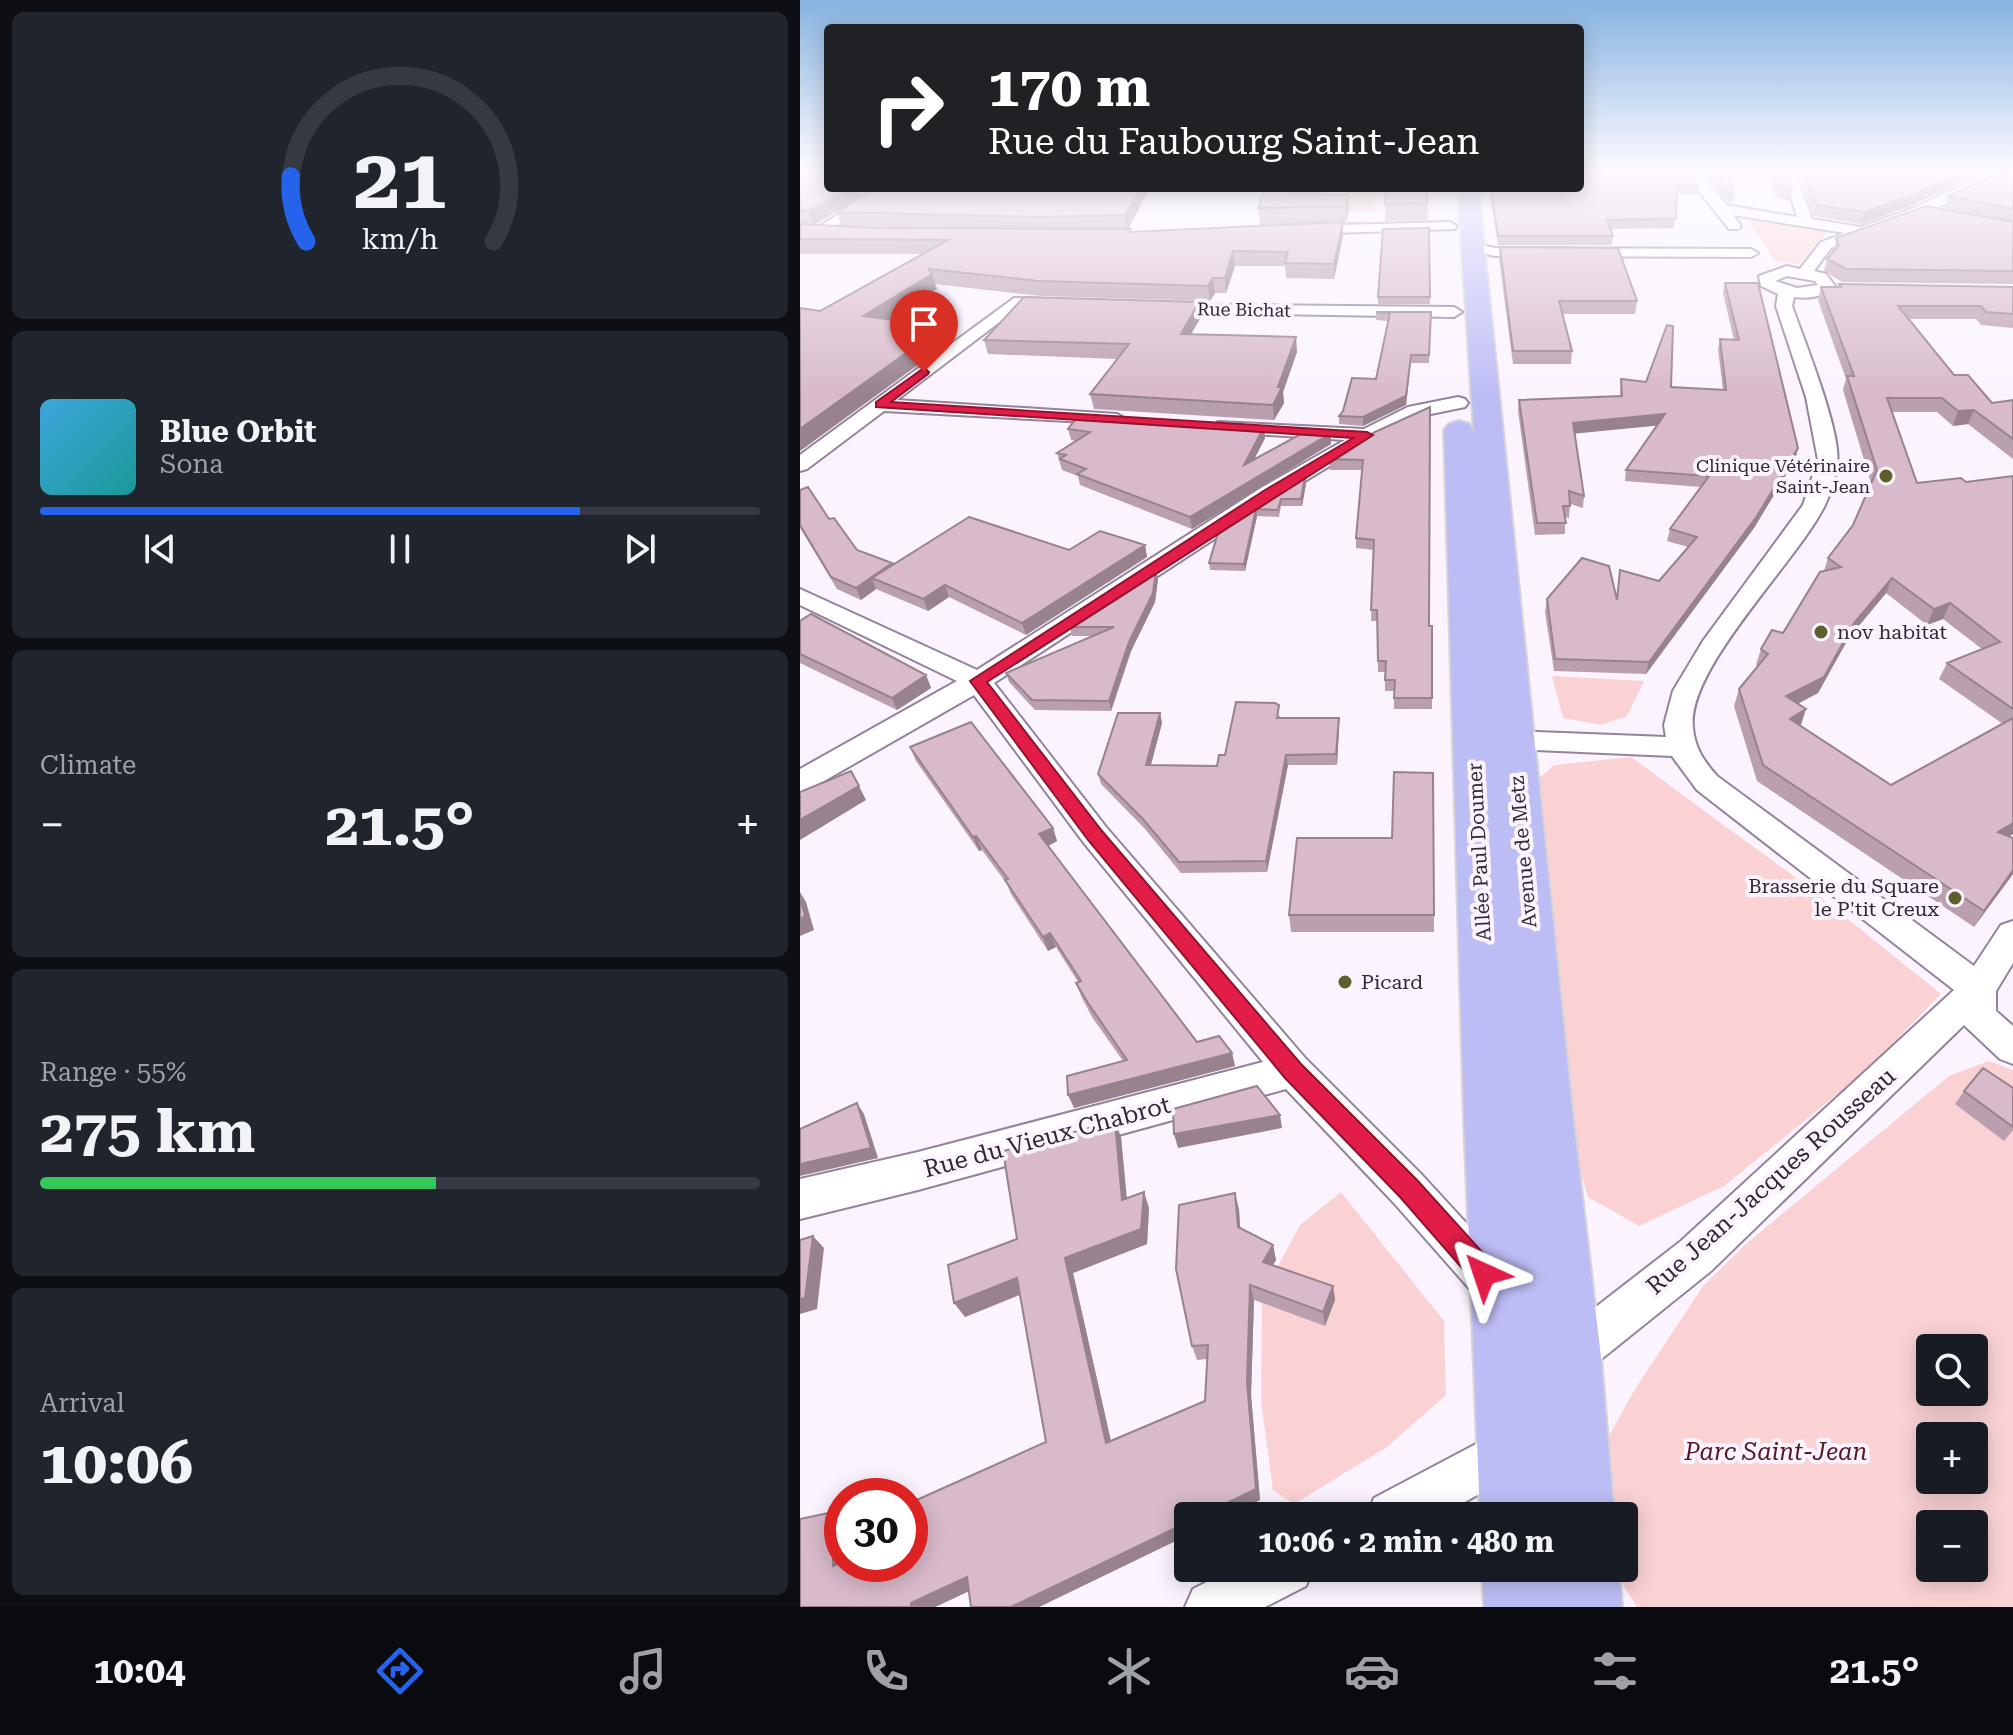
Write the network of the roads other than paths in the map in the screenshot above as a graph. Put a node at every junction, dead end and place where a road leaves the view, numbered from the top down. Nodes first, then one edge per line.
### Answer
1 (1458, 245) edge
2 (1463, 245) edge
3 (1489, 245) edge
4 (1746, 245) edge
5 (1826, 245) edge
6 (1751, 253) junction
7 (1805, 272) junction
8 (1772, 273) junction
9 (1787, 291) junction
10 (1076, 306) edge
11 (1138, 308) edge
12 (1454, 312) junction
13 (1458, 403) junction
14 (880, 405) junction
15 (1131, 420) edge
16 (1210, 425) edge
17 (1367, 435) junction
18 (800, 465) edge
19 (800, 596) edge
20 (978, 681) junction
21 (1514, 740) junction
22 (1682, 747) junction
23 (800, 782) edge
24 (2013, 934) edge
25 (1978, 989) junction
26 (2013, 1048) edge
27 (1293, 1071) junction
28 (800, 1199) edge
29 (1503, 1295) junction
30 (1568, 1357) junction
31 (1538, 1502) edge
32 (1555, 1502) edge
33 (1577, 1502) edge
34 (1260, 1582) edge
35 (1211, 1607) edge

1 - 12 main road, Allée Paul Doumer
2 - 21 main road, Avenue de Metz
3 - 6 street
4 - 6 street
5 - 7 street
6 - 8 street
7 - 8 street
7 - 9 street
8 - 9 street
9 - 22 street
10 - 14 street
11 - 12 street, Rue Bichat
12 - 13 main road, Allée Paul Doumer
13 - 17 street
13 - 29 main road, Allée Paul Doumer
14 - 15 street
14 - 18 street
16 - 17 street
17 - 20 street
19 - 20 street
20 - 23 street
20 - 27 street
21 - 22 street
21 - 30 main road, Avenue de Metz
22 - 25 street
24 - 25 street, Rue Jean-Jacques Rousseau
25 - 26 street
25 - 30 street, Rue Jean-Jacques Rousseau
27 - 28 street, Rue du Vieux Chabrot
27 - 29 street
29 - 30 street
29 - 31 main road, Allée Paul Doumer
30 - 32 street, Rue Jean-Jacques Rousseau
30 - 33 main road, Avenue de Metz
34 - 35 street

